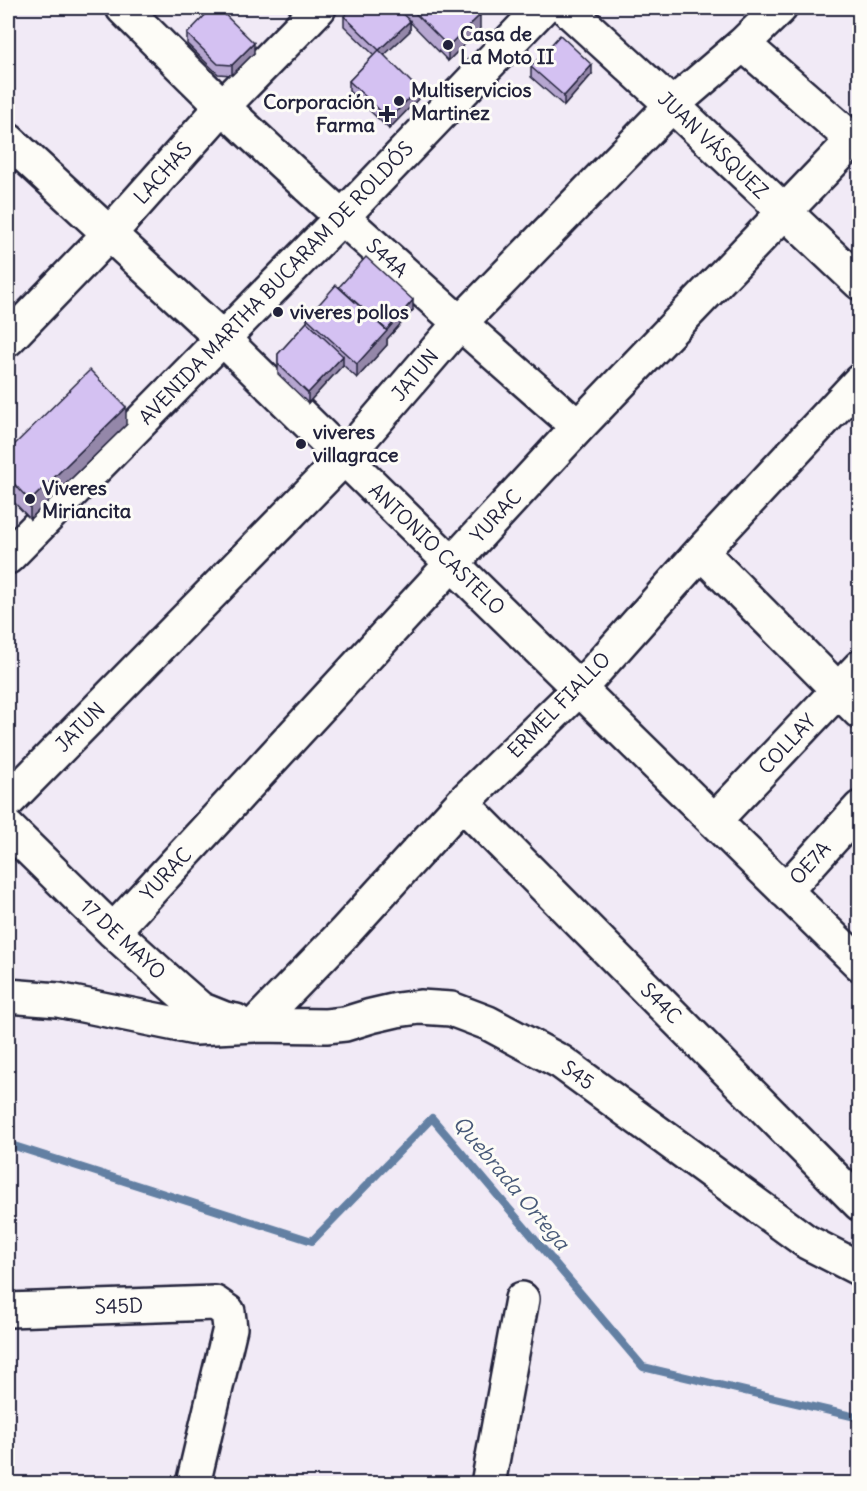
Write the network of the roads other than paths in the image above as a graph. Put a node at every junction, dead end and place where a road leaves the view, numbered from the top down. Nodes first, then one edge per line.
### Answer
1 (123, 8) edge
2 (319, 8) edge
3 (542, 8) edge
4 (566, 8) edge
5 (780, 8) edge
6 (742, 44) junction
7 (672, 105) junction
8 (223, 106) junction
9 (856, 137) edge
10 (8, 140) edge
11 (784, 212) junction
12 (342, 217) junction
13 (110, 233) junction
14 (860, 283) edge
15 (459, 324) junction
16 (8, 339) edge
17 (223, 339) junction
18 (860, 381) edge
19 (578, 427) junction
20 (344, 458) junction
21 (701, 552) junction
22 (8, 557) edge
23 (452, 564) junction
24 (860, 667) edge
25 (579, 689) junction
26 (848, 701) edge
27 (8, 801) edge
28 (462, 803) junction
29 (860, 808) edge
30 (714, 821) junction
31 (8, 828) edge
32 (785, 891) junction
33 (113, 932) junction
34 (860, 964) edge
35 (8, 996) edge
36 (255, 1025) junction
37 (860, 1204) edge
38 (860, 1269) edge
39 (522, 1299) dead end
40 (8, 1310) edge
41 (193, 1484) edge
42 (488, 1484) edge

1 - 8 street, S44A
2 - 8 street, LACHAS
3 - 12 street, AVENIDA MARTHA BUCARAM DE ROLDÓS
4 - 7 street, JUAN VÁSQUEZ
5 - 6 street, JATUN
6 - 7 street, JATUN
6 - 9 street
7 - 11 street, JUAN VÁSQUEZ
7 - 15 street, JATUN
8 - 12 street, S44A
8 - 13 street, LACHAS
9 - 11 street, YURAC
10 - 13 street, ANTONIO CASTELO
11 - 14 street, JUAN VÁSQUEZ
11 - 19 street, YURAC
12 - 15 street, S44A
12 - 17 street, AVENIDA MARTHA BUCARAM DE ROLDÓS
13 - 16 street, LACHAS
13 - 17 street, ANTONIO CASTELO
15 - 19 street, S44A
15 - 20 street, JATUN
17 - 20 street, ANTONIO CASTELO
17 - 22 street, AVENIDA MARTHA BUCARAM DE ROLDÓS
18 - 21 street, ERMEL FIALLO
19 - 23 street, YURAC
20 - 23 street, ANTONIO CASTELO
20 - 27 street, JATUN
21 - 25 street, ERMEL FIALLO
21 - 26 street
23 - 25 street, ANTONIO CASTELO
23 - 33 street, YURAC
24 - 26 street, COLLAY
25 - 28 street, ERMEL FIALLO
25 - 30 street, ANTONIO CASTELO
26 - 30 street, COLLAY
28 - 36 street, ERMEL FIALLO
28 - 37 street, S44C
29 - 32 street, OE7A
30 - 32 street, ANTONIO CASTELO
31 - 33 street, 17 DE MAYO
32 - 34 street, ANTONIO CASTELO
33 - 36 street, 17 DE MAYO
35 - 36 street
36 - 38 street, S45
39 - 42 street
40 - 41 street, S45D

